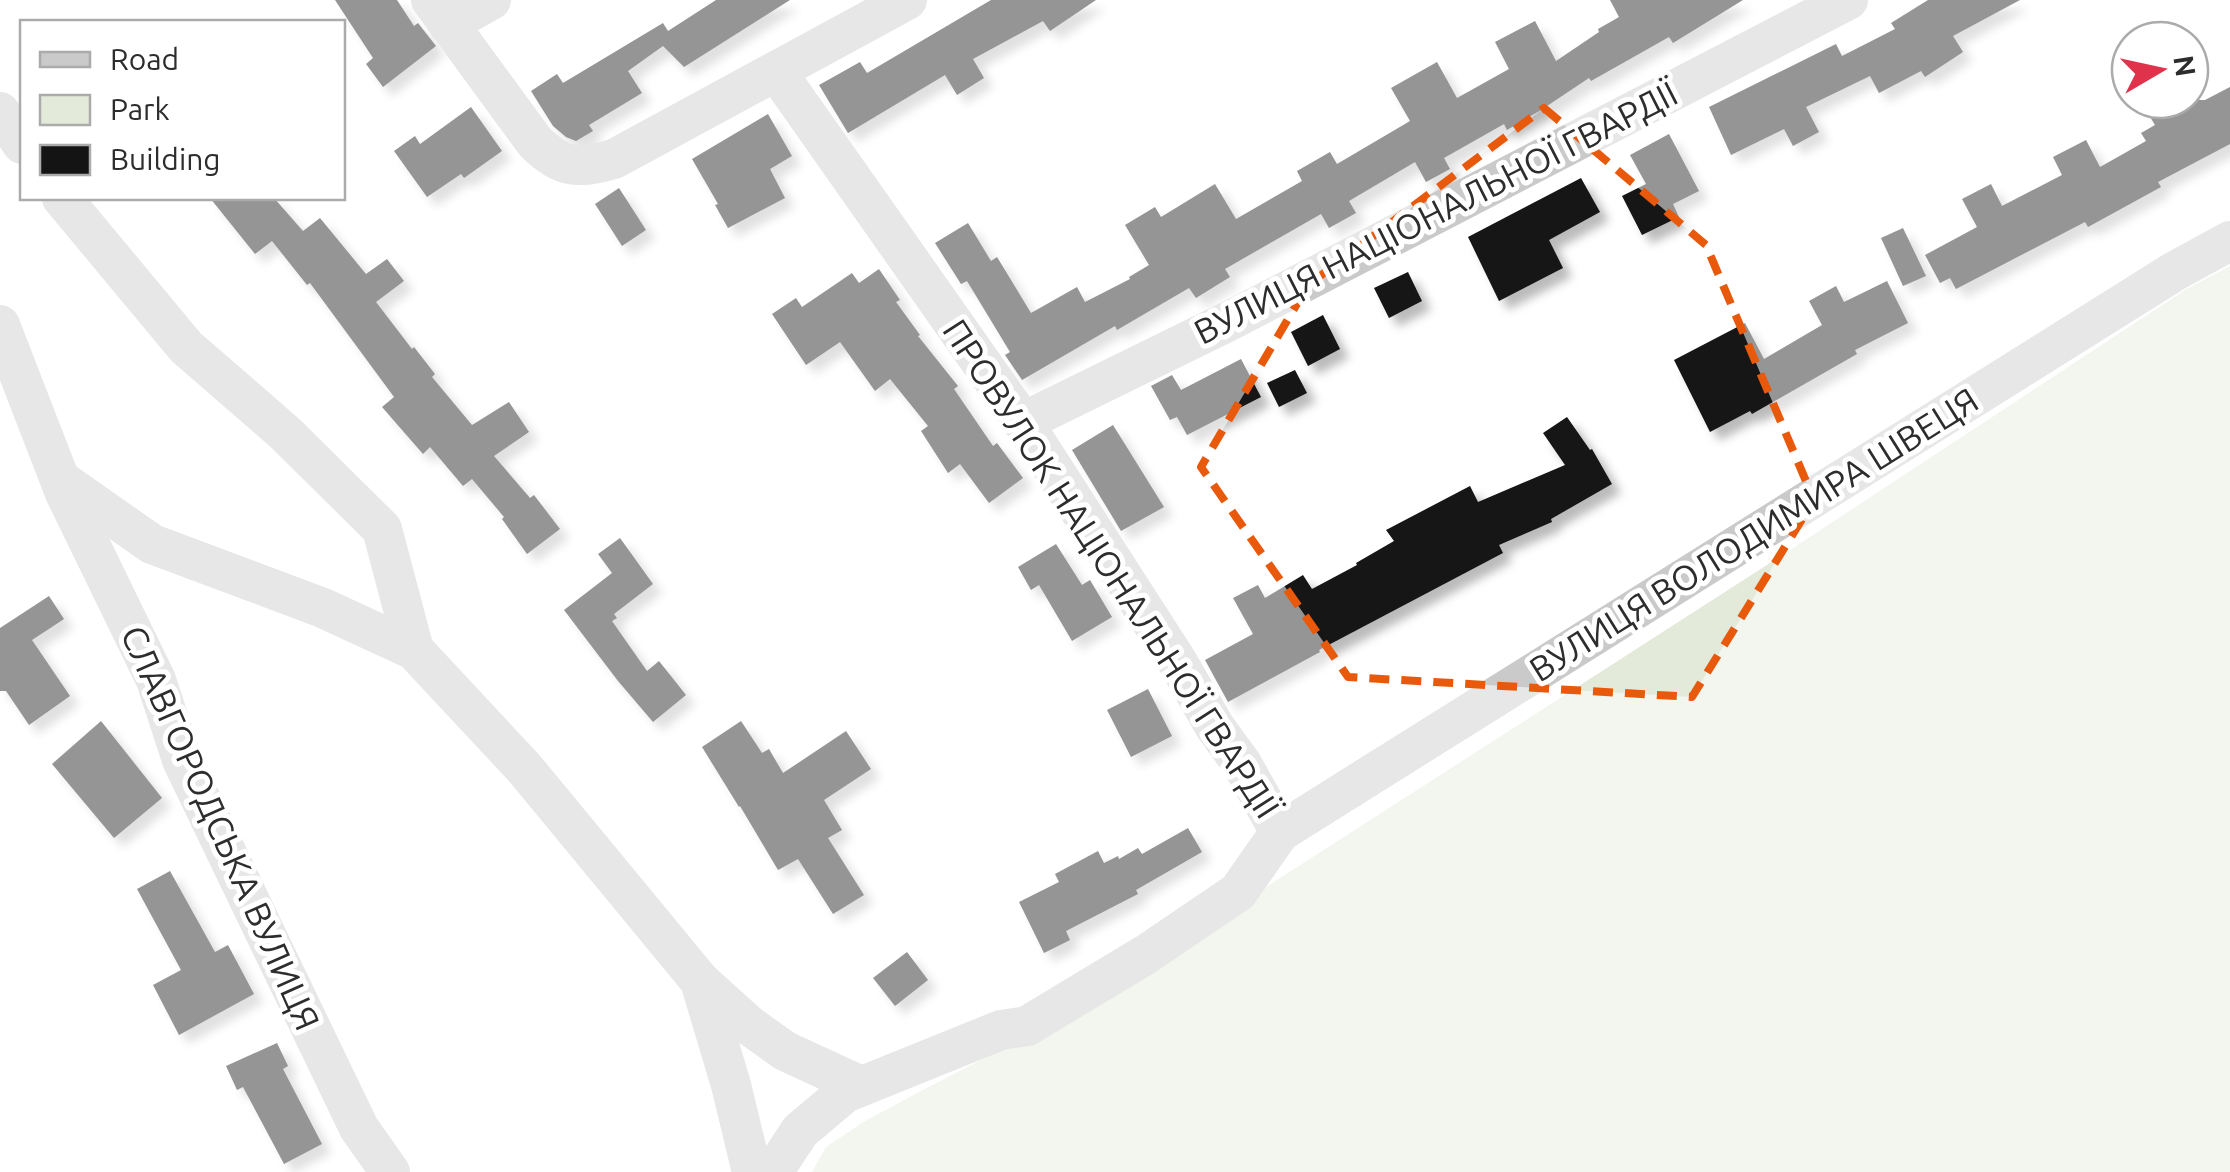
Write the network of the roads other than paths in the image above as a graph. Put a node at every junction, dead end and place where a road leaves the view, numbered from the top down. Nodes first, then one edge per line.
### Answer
1 (490, 0) edge
2 (907, 0) edge
3 (1848, 0) edge
4 (440, 12) edge
5 (776, 71) junction
6 (0, 112) edge
7 (20, 141) edge
8 (64, 200) edge
9 (2230, 242) edge
10 (0, 325) edge
11 (1024, 422) junction
12 (59, 478) junction
13 (414, 650) junction
14 (1280, 832) junction
15 (700, 980) junction
16 (876, 1080) junction
17 (390, 1172) edge
18 (752, 1172) edge
19 (776, 1172) edge

1 - 4 street
2 - 5 street
3 - 11 street, ВУЛИЦЯ НАЦІОНАЛЬНОЇ ГВАРДІЇ
4 - 5 street
5 - 11 street, ПРОВУЛОК НАЦІОНАЛЬНОЇ ГВАРДІЇ
6 - 7 street
8 - 13 street
9 - 14 street, ВУЛИЦЯ ВОЛОДИМИРА ШВЕЦЯ
10 - 12 street, СЛАВГОРОДСЬКА ВУЛИЦЯ
11 - 14 street, ПРОВУЛОК НАЦІОНАЛЬНОЇ ГВАРДІЇ
12 - 13 street
12 - 17 street, СЛАВГОРОДСЬКА ВУЛИЦЯ
13 - 15 street
14 - 16 street, ПРОВУЛОК НАЦІОНАЛЬНОЇ ГВАРДІЇ
15 - 16 street
15 - 18 street
16 - 19 street, ПРОВУЛОК НАЦІОНАЛЬНОЇ ГВАРДІЇ

